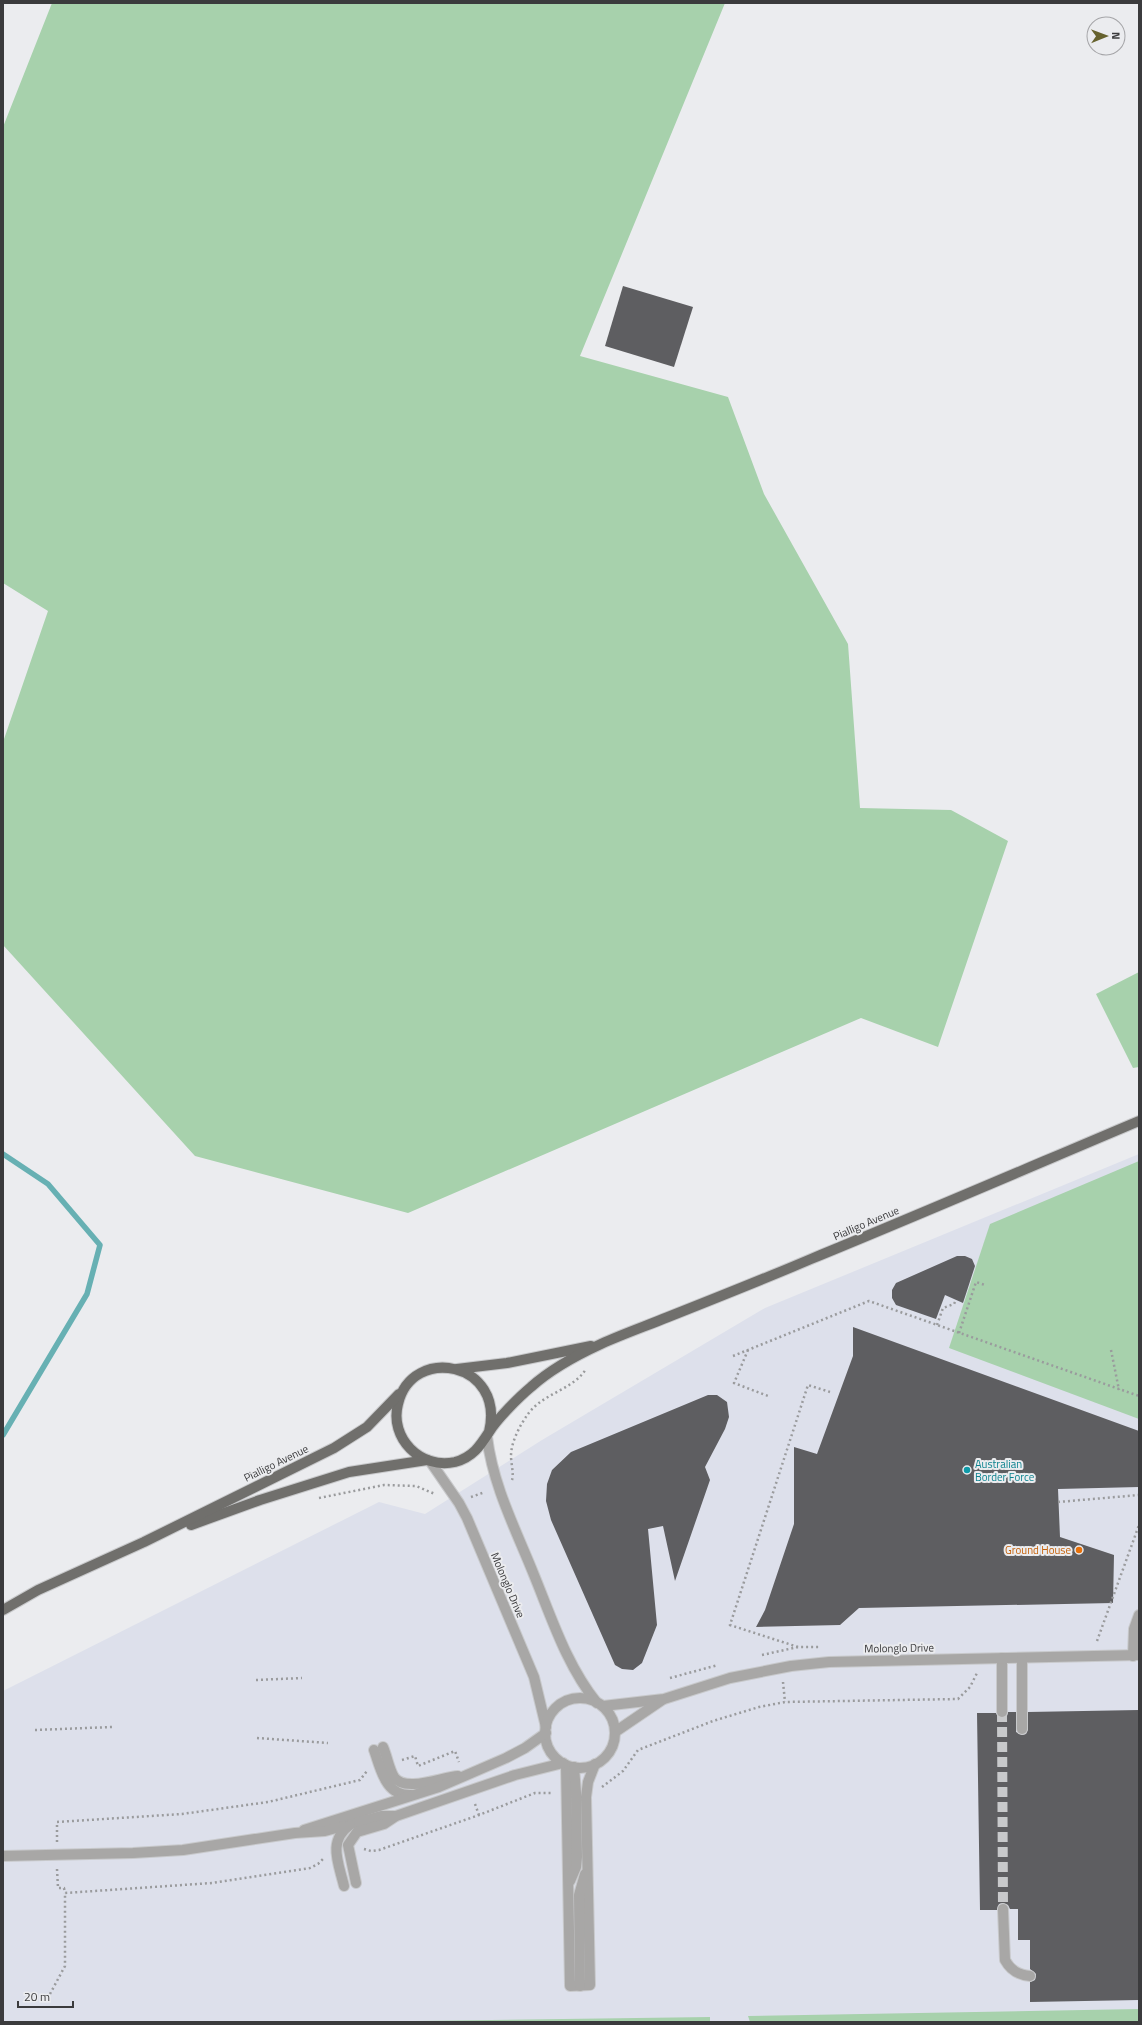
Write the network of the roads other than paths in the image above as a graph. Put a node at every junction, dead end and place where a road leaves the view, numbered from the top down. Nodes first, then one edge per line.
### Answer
1 (1139, 1121) edge
2 (602, 1344) junction
3 (457, 1369) junction
4 (405, 1388) junction
5 (488, 1434) junction
6 (428, 1460) junction
7 (144, 1542) junction
8 (3, 1610) edge
9 (1139, 1615) edge
10 (1136, 1655) edge
11 (1002, 1658) junction
12 (1022, 1658) junction
13 (664, 1699) junction
14 (600, 1705) junction
15 (1002, 1712) tunnel mouth
16 (1022, 1729) dead end
17 (546, 1730) junction
18 (615, 1732) junction
19 (379, 1748) dead end
20 (595, 1764) junction
21 (568, 1765) junction
22 (385, 1766) junction
23 (464, 1775) junction
24 (418, 1794) junction
25 (396, 1816) junction
26 (354, 1823) junction
27 (295, 1833) junction
28 (3, 1856) edge
29 (356, 1883) dead end
30 (569, 1885) junction
31 (344, 1886) dead end
32 (1003, 1909) tunnel mouth
33 (1030, 1976) dead end

1 - 2 main road, Pialligo Avenue
2 - 3 main road, Pialligo Avenue
2 - 5 main road, Pialligo Avenue
3 - 4 main road
3 - 5 main road
4 - 6 main road
4 - 7 main road, Pialligo Avenue
5 - 6 main road
5 - 14 street
6 - 7 main road, Pialligo Avenue
6 - 17 street, Molonglo Drive
7 - 8 main road, Pialligo Avenue
9 - 10 street
10 - 12 street, Molonglo Drive
11 - 12 street, Molonglo Drive
11 - 13 street, Molonglo Drive
11 - 15 street
12 - 16 street
13 - 14 street, Molonglo Drive
13 - 18 street, Molonglo Drive
14 - 17 street
14 - 18 street
17 - 21 street
17 - 23 street
18 - 20 street
19 - 22 street
20 - 21 street
20 - 30 street
21 - 25 street
21 - 30 street
21 - 30 street
22 - 23 street
22 - 24 street
23 - 24 street
24 - 27 street
25 - 26 street
25 - 29 street
26 - 27 street
26 - 31 street
27 - 28 street
32 - 33 street

